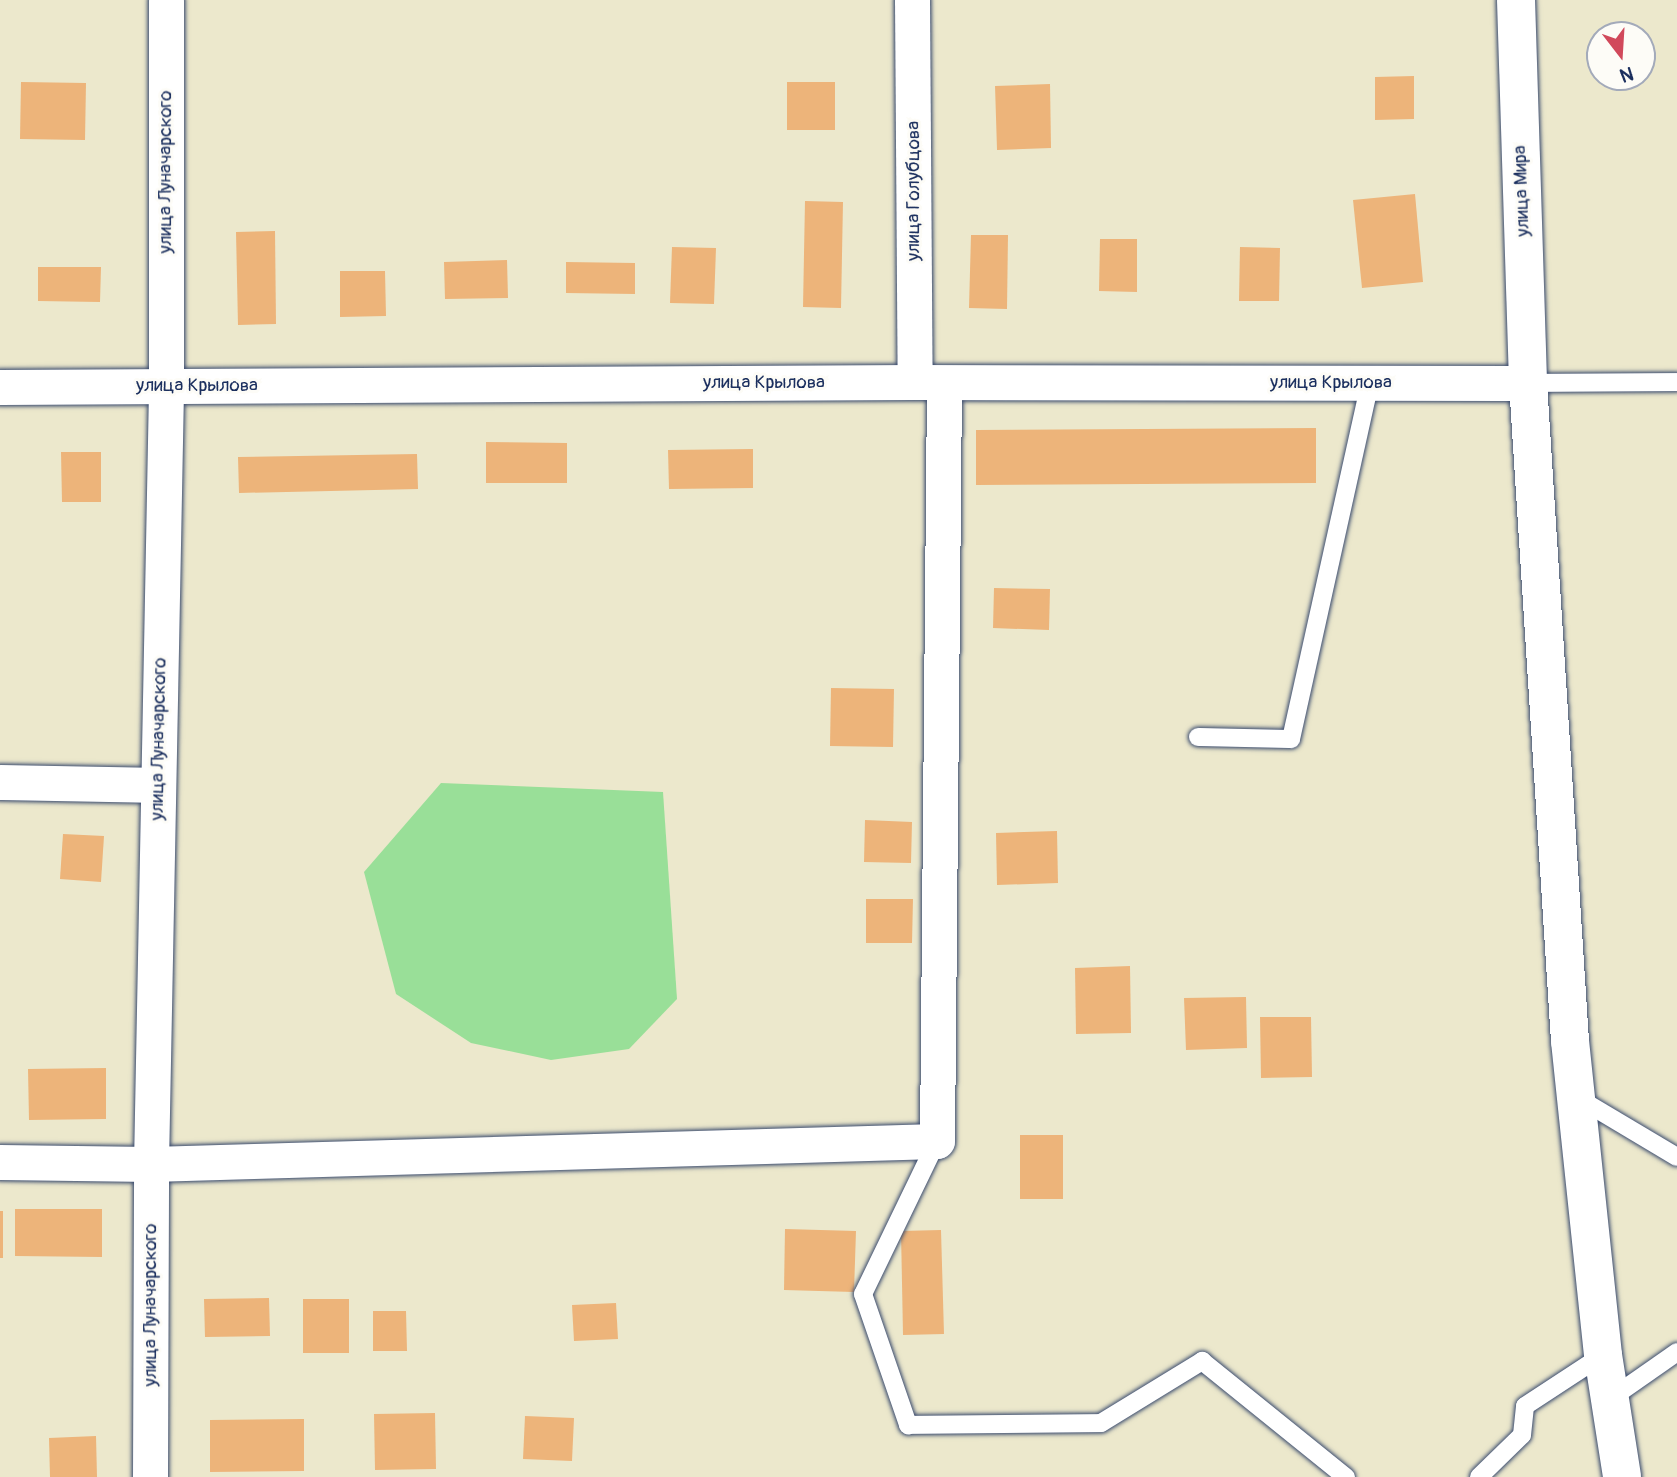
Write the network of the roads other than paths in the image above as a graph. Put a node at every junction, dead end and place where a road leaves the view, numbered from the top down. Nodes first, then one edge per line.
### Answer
1 (166, 0) edge
2 (912, 0) edge
3 (1516, 0) edge
4 (929, 382) junction
5 (1677, 382) edge
6 (1370, 383) junction
7 (1528, 383) junction
8 (0, 387) edge
9 (166, 387) junction
10 (1198, 737) dead end
11 (0, 782) edge
12 (158, 785) junction
13 (1576, 1097) junction
14 (937, 1141) junction
15 (1677, 1157) edge
16 (0, 1162) edge
17 (152, 1164) junction
18 (1677, 1352) edge
19 (1603, 1355) junction
20 (1610, 1399) junction
21 (150, 1477) edge
22 (1346, 1477) edge
23 (1479, 1477) edge
24 (1622, 1477) edge

1 - 9 street, улица Луначарского
2 - 4 street, улица Голубцова
3 - 7 street, улица Мира
4 - 6 street, улица Крылова
4 - 9 street, улица Крылова
4 - 14 street, улица Голубцова
5 - 7 lane
6 - 7 street, улица Крылова
6 - 10 lane
7 - 13 street, улица Мира
8 - 9 street, улица Крылова
9 - 12 street, улица Луначарского
11 - 12 street
12 - 17 street, улица Луначарского
13 - 15 lane
13 - 19 street, улица Мира
14 - 17 street
14 - 22 lane
16 - 17 street
17 - 21 street, улица Луначарского
18 - 20 lane
19 - 20 street, улица Мира
19 - 23 lane
20 - 24 street, улица Мира

